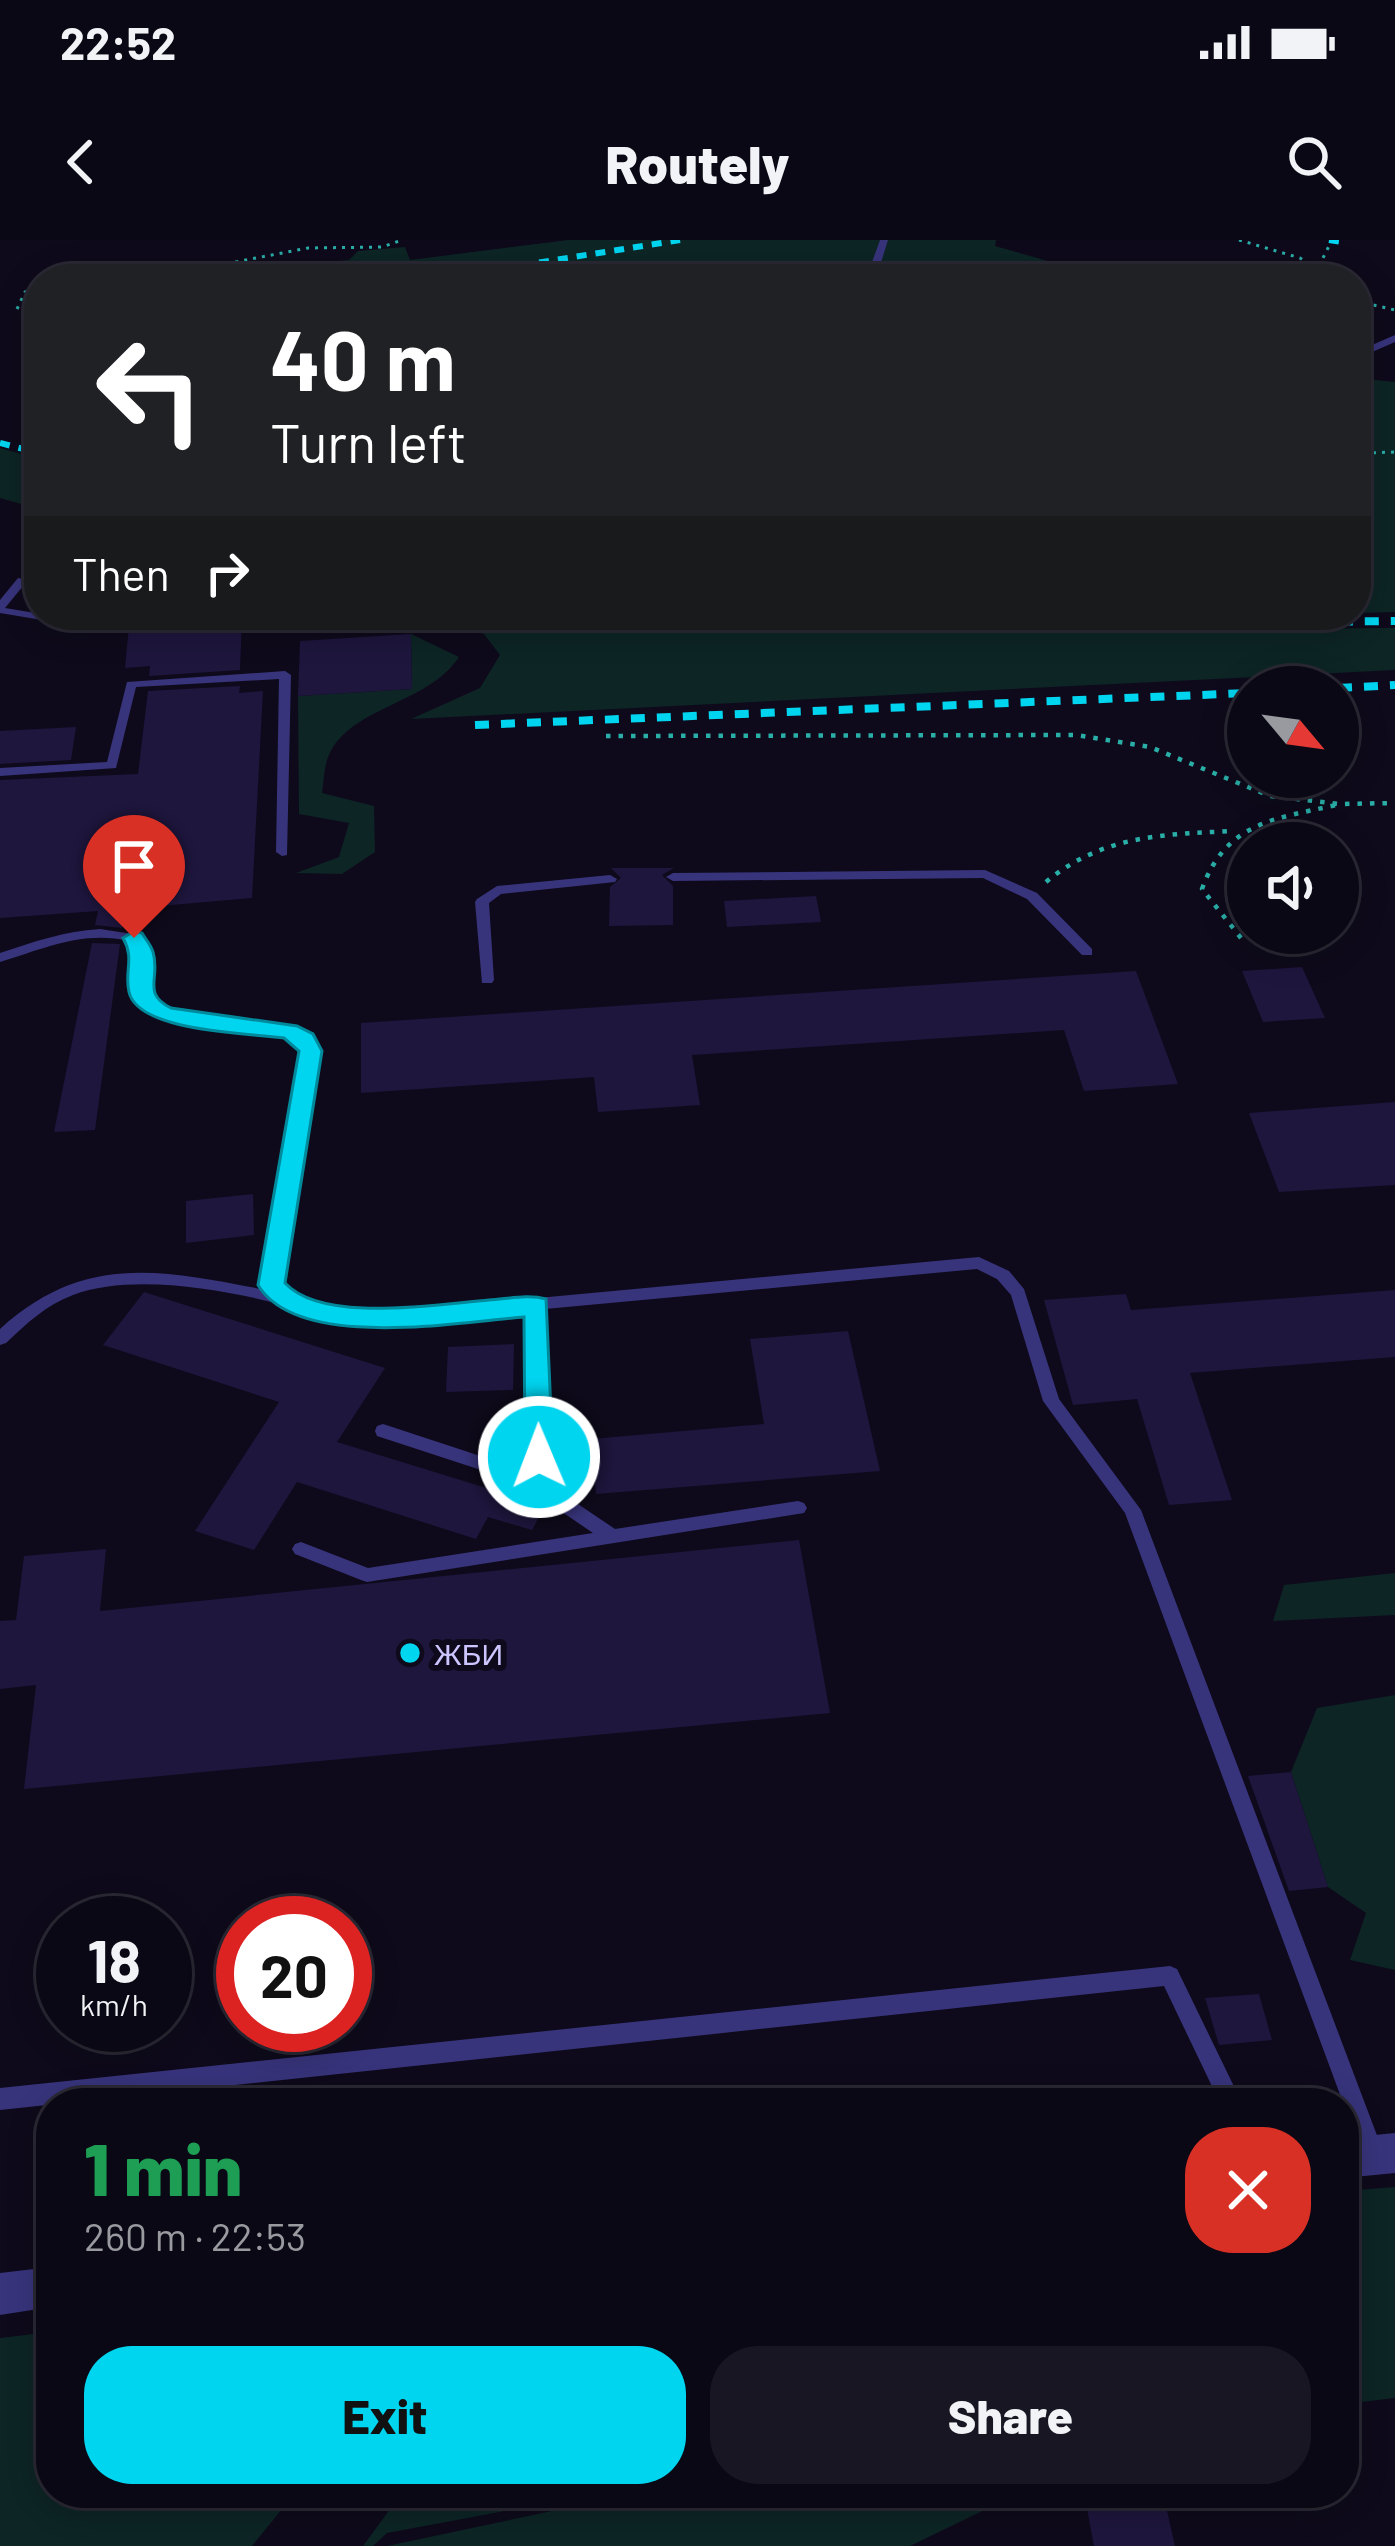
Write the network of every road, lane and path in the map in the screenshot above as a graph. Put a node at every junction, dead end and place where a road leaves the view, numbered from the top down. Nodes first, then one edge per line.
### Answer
1 (402, 240) edge
2 (1239, 240) edge
3 (1330, 244) dead end
4 (225, 264) edge
5 (1313, 264) edge
6 (1320, 264) edge
7 (24, 296) edge
8 (17, 309) dead end
9 (22, 580) dead end
10 (0, 609) edge
11 (606, 736) dead end
12 (0, 772) edge
13 (1395, 803) edge
14 (1340, 804) junction
15 (1273, 822) edge
16 (1227, 832) edge
17 (1227, 844) edge
18 (282, 852) dead end
19 (674, 878) dead end
20 (610, 879) dead end
21 (1032, 896) junction
22 (1227, 920) edge
23 (1087, 952) dead end
24 (0, 958) edge
25 (488, 980) dead end
26 (284, 1299) junction
27 (537, 1306) junction
28 (0, 1339) edge
29 (383, 1431) dead end
30 (524, 1477) junction
31 (798, 1508) dead end
32 (610, 1535) junction
33 (302, 1549) dead end
34 (105, 2088) edge
35 (1224, 2088) edge
36 (1346, 2088) edge
37 (36, 2095) edge
38 (0, 2099) edge
39 (1359, 2123) edge
40 (1371, 2155) edge
41 (36, 2290) edge
42 (0, 2294) edge

1 - 4 path
2 - 5 path
3 - 6 path
7 - 8 path
9 - 10 lane
11 - 14 path
12 - 18 lane
13 - 14 path
14 - 15 path
16 - 21 path
17 - 22 path
19 - 21 lane
20 - 25 lane
21 - 23 lane
24 - 26 lane
26 - 27 lane
26 - 28 lane
27 - 30 lane
27 - 36 lane
29 - 30 lane
30 - 32 lane
31 - 32 lane
32 - 33 lane
34 - 35 lane
37 - 38 lane
39 - 40 lane
41 - 42 street

